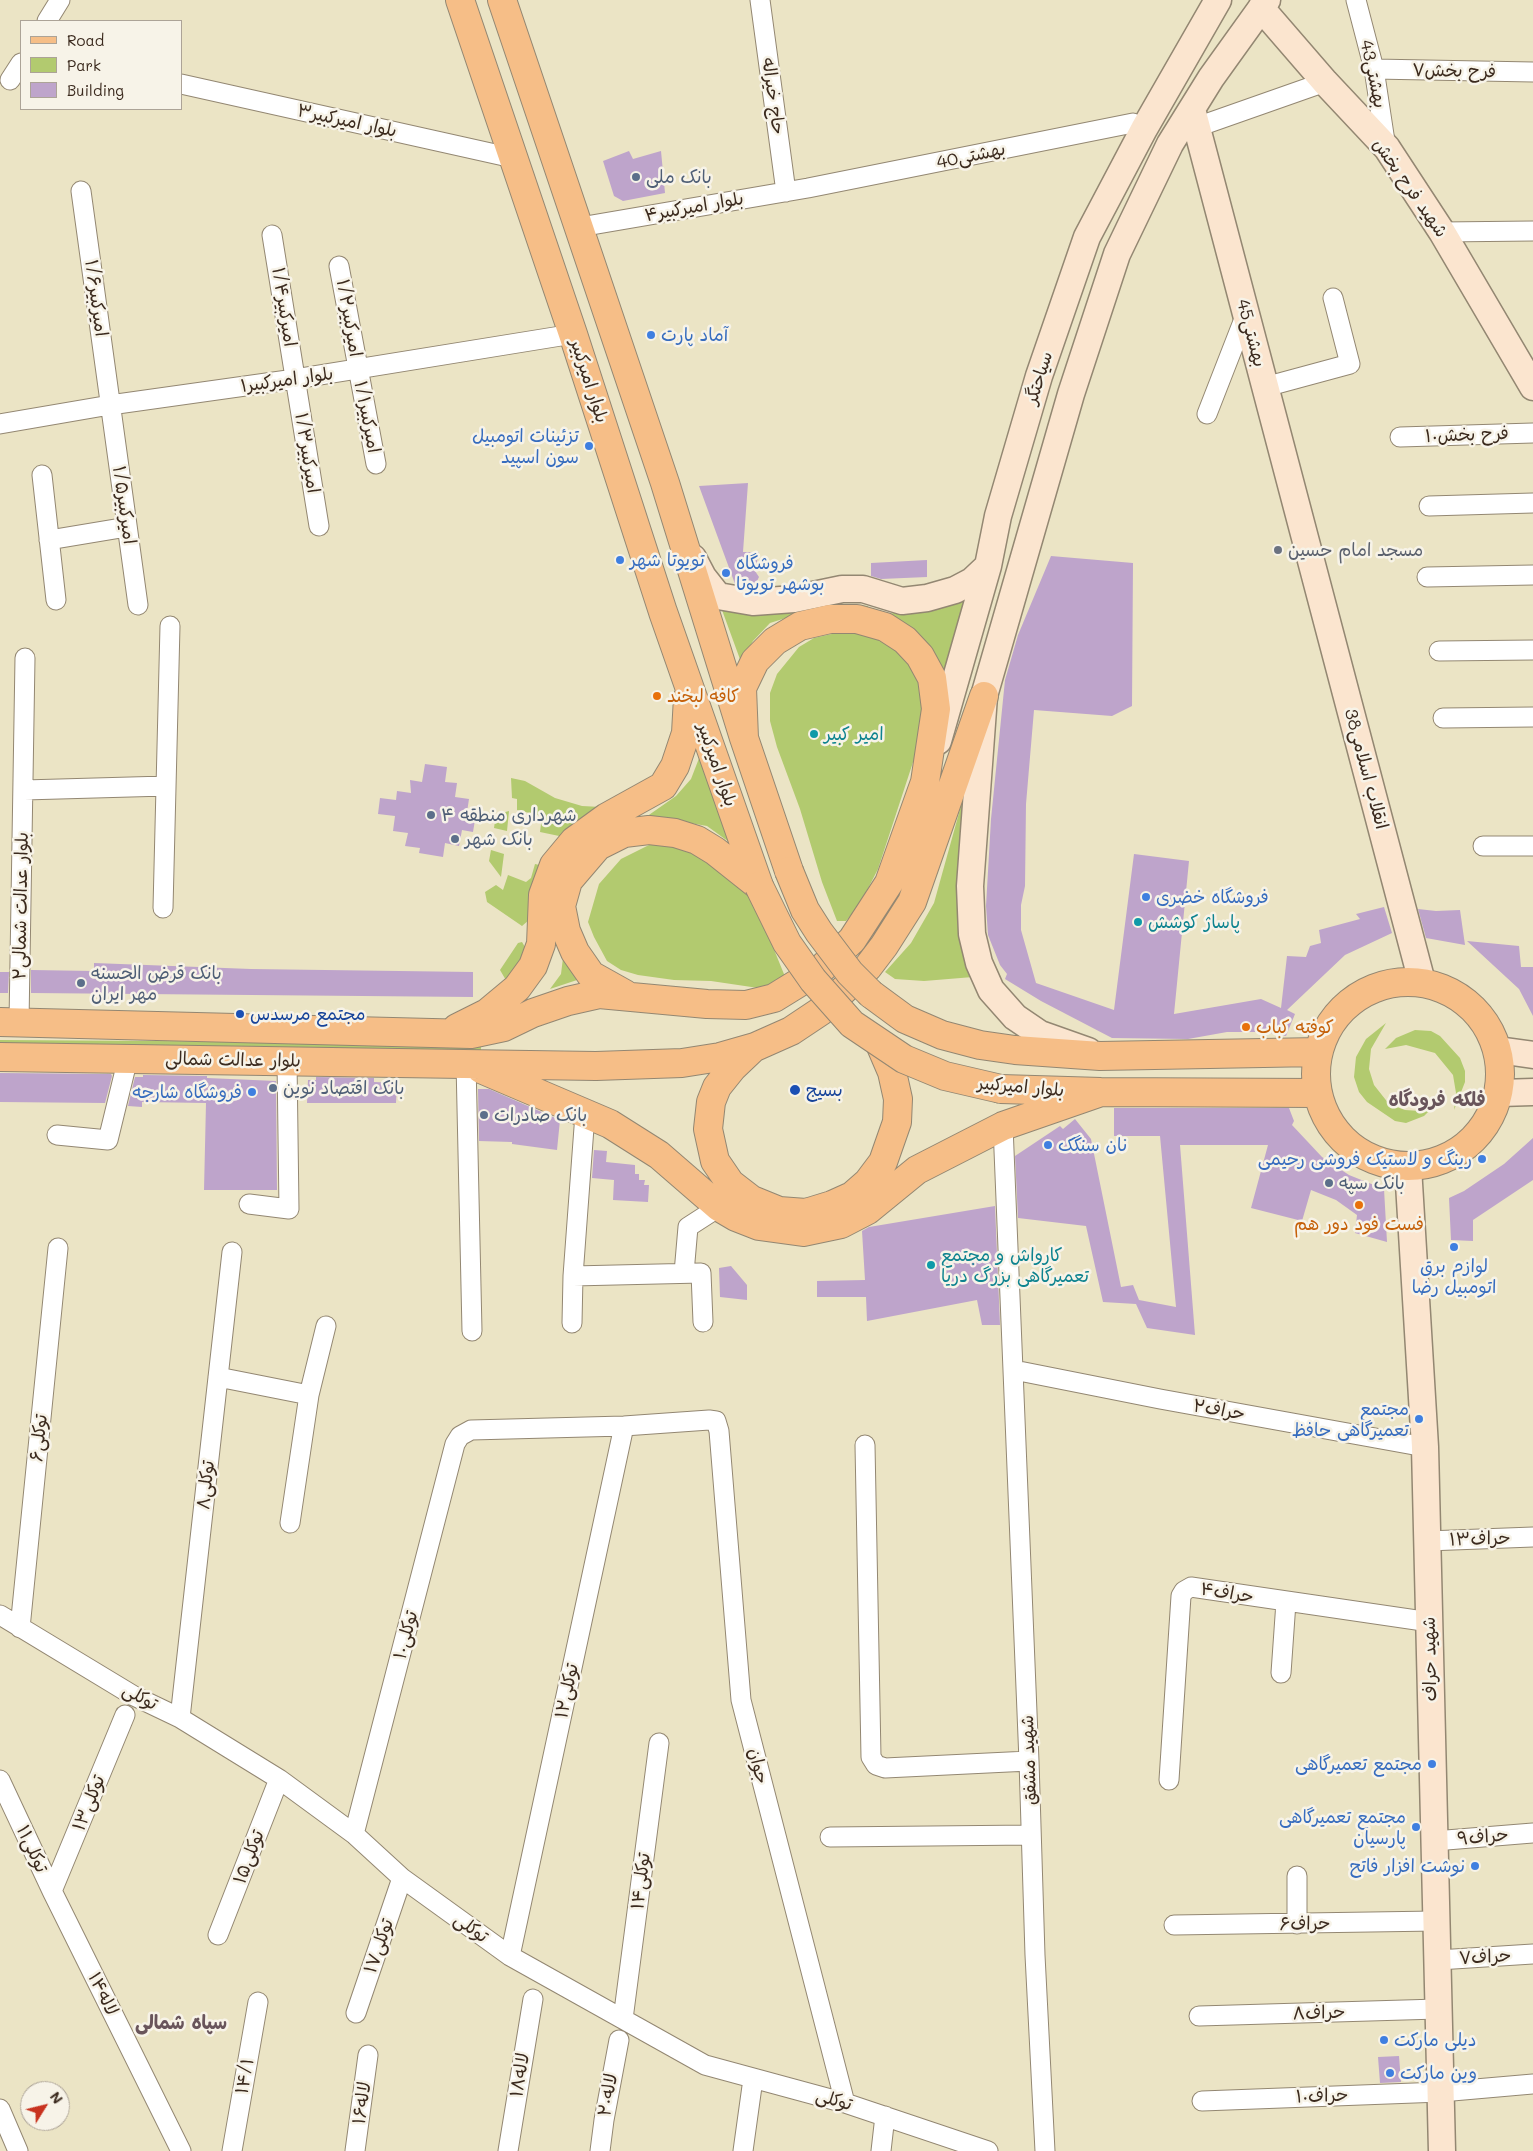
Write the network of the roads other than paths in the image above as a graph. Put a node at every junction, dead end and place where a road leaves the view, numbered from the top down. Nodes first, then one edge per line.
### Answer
1 (60, 0) edge
2 (460, 0) edge
3 (502, 0) edge
4 (760, 0) edge
5 (1218, 0) edge
6 (1356, 0) edge
7 (1264, 4) edge
8 (48, 20) edge
9 (20, 65) edge
10 (1374, 69) junction
11 (1533, 72) edge
12 (10, 80) dead end
13 (1325, 82) junction
14 (182, 84) edge
15 (1194, 118) junction
16 (1133, 123) dead end
17 (1387, 148) junction
18 (513, 158) junction
19 (808, 188) joint
20 (81, 191) dead end
21 (786, 192) junction
22 (580, 227) junction
23 (1442, 232) junction
24 (1533, 232) edge
25 (272, 236) dead end
26 (339, 266) dead end
27 (1333, 298) dead end
28 (1246, 314) junction
29 (573, 334) junction
30 (358, 370) junction
31 (295, 379) junction
32 (1533, 385) edge
33 (1265, 387) junction
34 (110, 405) junction
35 (1207, 414) dead end
36 (0, 424) edge
37 (1533, 433) edge
38 (1400, 437) dead end
39 (376, 464) dead end
40 (42, 475) dead end
41 (1533, 503) edge
42 (1430, 506) dead end
43 (319, 526) dead end
44 (127, 527) junction
45 (49, 540) junction
46 (684, 542) junction
47 (1310, 557) joint
48 (988, 566) junction
49 (1533, 575) edge
50 (1427, 577) dead end
51 (56, 600) dead end
52 (138, 605) dead end
53 (170, 626) dead end
54 (1533, 650) edge
55 (1439, 651) dead end
56 (25, 658) dead end
57 (688, 685) junction
58 (984, 696) junction
59 (1533, 717) edge
60 (1443, 718) dead end
61 (744, 738) junction
62 (925, 782) junction
63 (166, 786) junction
64 (24, 790) junction
65 (1484, 846) dead end
66 (1533, 846) edge
67 (759, 886) junction
68 (163, 908) dead end
69 (1422, 982) junction
70 (630, 996) junction
71 (10, 1022) edge
72 (442, 1035) junction
73 (880, 1044) junction
74 (755, 1047) junction
75 (1498, 1050) junction
76 (1318, 1052) junction
77 (1533, 1055) edge
78 (1100, 1056) junction
79 (0, 1057) edge
80 (128, 1058) junction
81 (287, 1061) junction
82 (466, 1063) junction
83 (1101, 1092) junction
84 (1533, 1092) edge
85 (1317, 1093) junction
86 (1500, 1093) junction
87 (585, 1114) junction
88 (1003, 1126) junction
89 (57, 1135) dead end
90 (1408, 1167) junction
91 (249, 1204) dead end
92 (720, 1207) junction
93 (58, 1248) dead end
94 (232, 1252) dead end
95 (684, 1273) junction
96 (573, 1276) junction
97 (703, 1322) dead end
98 (572, 1323) dead end
99 (326, 1326) dead end
100 (472, 1331) dead end
101 (1014, 1370) junction
102 (218, 1376) junction
103 (309, 1395) junction
104 (624, 1426) junction
105 (866, 1445) dead end
106 (1425, 1448) junction
107 (290, 1523) dead end
108 (1533, 1537) edge
109 (1427, 1541) junction
110 (1286, 1602) junction
111 (0, 1615) edge
112 (1430, 1622) junction
113 (20, 1628) junction
114 (1281, 1673) dead end
115 (125, 1715) dead end
116 (180, 1718) junction
117 (659, 1743) dead end
118 (1029, 1761) junction
119 (279, 1779) junction
120 (0, 1780) edge
121 (1168, 1780) dead end
122 (1533, 1833) edge
123 (354, 1834) junction
124 (1031, 1835) junction
125 (830, 1837) dead end
126 (1434, 1841) junction
127 (1297, 1876) dead end
128 (402, 1878) junction
129 (52, 1892) junction
130 (1436, 1921) junction
131 (1297, 1924) junction
132 (1174, 1925) dead end
133 (218, 1935) dead end
134 (1533, 1954) edge
135 (510, 1956) junction
136 (1438, 1960) junction
137 (533, 2000) dead end
138 (258, 2002) dead end
139 (1438, 2009) junction
140 (356, 2013) dead end
141 (1200, 2016) dead end
142 (623, 2020) junction
143 (618, 2040) dead end
144 (368, 2055) dead end
145 (753, 2079) junction
146 (1533, 2084) edge
147 (1441, 2092) junction
148 (1202, 2101) dead end
149 (845, 2103) junction
150 (0, 2109) edge
151 (886, 2116) junction
152 (18, 2151) edge
153 (181, 2151) edge
154 (232, 2151) edge
155 (355, 2151) edge
156 (508, 2151) edge
157 (600, 2151) edge
158 (743, 2151) edge
159 (881, 2151) edge
160 (988, 2151) edge
161 (1045, 2151) edge
162 (1442, 2151) edge

1 - 8 street
2 - 18 main road, بلوار امیرکبیر
3 - 22 main road, بلوار امیرکبیر
4 - 21 street, حاج خیراله
5 - 48 main road, سیاحتگر
6 - 10 street, 43بهشتی
7 - 13 main road, شهید فرح بخش
7 - 15 main road, سیاحتگر
9 - 12 street
10 - 11 street, فرح بخش۷
10 - 17 street, 43بهشتی
13 - 15 street
13 - 17 main road, شهید فرح بخش
14 - 18 street, بلوار امیرکبیر۳
15 - 28 main road, بهشتی45
15 - 58 main road, سیاحتگر
16 - 19 street, 40بهشتی
17 - 23 main road, شهید فرح بخش
18 - 29 main road, بلوار امیرکبیر
19 - 21 street, ۴بلوار امیرکبیر
20 - 34 street, امیرکبیر۱/۶
21 - 22 street, ۴بلوار امیرکبیر
22 - 46 main road, بلوار امیرکبیر
23 - 24 street
23 - 32 main road, شهید فرح بخش
25 - 31 street, امیرکبیر۱/۴
26 - 30 street, امیرکبیر۱/۲
27 - 33 street
28 - 33 main road, بهشتی45
28 - 35 street
29 - 30 street, بلوار امیرکبیر۱
29 - 57 main road, بلوار امیرکبیر
30 - 31 street, بلوار امیرکبیر۱
30 - 39 street, امیرکبیر۱/۱
31 - 34 street, بلوار امیرکبیر۱
31 - 43 street, امیرکبیر۱/۳
33 - 47 main road, بهشتی45
34 - 36 street, بلوار امیرکبیر۱
34 - 44 street, امیرکبیر۱/۵
37 - 38 street, فرح بخش۱۰
40 - 45 street
41 - 42 street
44 - 45 street
44 - 52 street, امیرکبیر۱/۵
45 - 51 street
46 - 48 main road
46 - 61 main road, بلوار امیرکبیر
47 - 69 main road, 38انقلاب اسلامی
48 - 62 main road, سیاحتگر
49 - 50 street
53 - 63 street
54 - 55 street
56 - 64 street, بلوار عدالت شمالی۲
57 - 67 main road, بلوار امیرکبیر
57 - 72 main road
58 - 74 main road
58 - 78 main road, سیاحتگر
59 - 60 street
61 - 62 main road, بلوار عدالت شمالی
61 - 78 main road, بلوار امیرکبیر, bridge
62 - 70 main road, بلوار عدالت شمالی
63 - 64 street
63 - 68 street
64 - 71 street, بلوار عدالت شمالی۲
65 - 66 street
67 - 70 main road
67 - 73 main road, بلوار امیرکبیر, bridge
69 - 75 main road
69 - 76 main road
70 - 72 main road, بلوار عدالت شمالی
71 - 72 main road, بلوار عدالت شمالی
73 - 74 main road
73 - 83 main road, بلوار امیرکبیر, bridge
74 - 82 main road, بلوار عدالت شمالی
75 - 77 main road
75 - 86 main road
76 - 78 main road, بلوار امیرکبیر
76 - 85 main road
79 - 80 main road, بلوار عدالت شمالی
80 - 81 main road, بلوار عدالت شمالی
80 - 89 street
81 - 82 main road, بلوار عدالت شمالی
81 - 91 street
82 - 87 main road
82 - 100 street
83 - 85 main road, بلوار امیرکبیر
83 - 88 main road
84 - 86 main road
85 - 90 main road
86 - 90 main road
87 - 92 main road
87 - 96 street
88 - 92 main road
88 - 101 street, شهید مشفق
90 - 106 main road, شهید حراف
92 - 95 street
93 - 113 street, توکلی۶
94 - 102 street, توکلی۸
95 - 96 street
95 - 97 street
96 - 98 street
99 - 103 street
101 - 106 street, حراف۲
101 - 118 street, شهید مشفق
102 - 103 street
102 - 116 street, توکلی۸
103 - 107 street
104 - 123 street, ۱۰توکلی
104 - 135 street, توکلی۱۲
104 - 149 street, جوان
105 - 118 street
106 - 109 main road, شهید حراف
108 - 109 street, حراف۱۳
109 - 112 main road, شهید حراف
110 - 112 street, حراف۴
110 - 114 street
110 - 121 street, حراف۴
111 - 113 street, توکلی
112 - 126 main road, شهید حراف
113 - 116 street, توکلی
115 - 129 street, توکلی۱۳
116 - 119 street, توکلی
117 - 142 street, توکلی۱۴
118 - 124 street, شهید مشفق
119 - 123 street, توکلی
119 - 133 street, توکلی۱۵
120 - 129 street, توکلی۱۱
122 - 126 street, حراف۹
123 - 128 street, توکلی
124 - 125 street
124 - 161 street, شهید مشفق
126 - 130 main road, شهید حراف
127 - 131 street
128 - 135 street, توکلی
128 - 140 street, توکلی۱۷
129 - 153 street, لاله۱۴
130 - 131 street, حراف۶
130 - 136 main road, شهید حراف
131 - 132 street, حراف۶
134 - 136 street, حراف۷
135 - 142 street, توکلی
136 - 139 main road, شهید حراف
137 - 156 street, لاله۱۸
138 - 154 street, ۱۴/۱
139 - 141 street, حراف۸
139 - 147 main road, شهید حراف
142 - 145 street, توکلی
143 - 157 street, لاله۲۰
144 - 155 street, لاله۱۶
145 - 149 street, توکلی
145 - 158 street
146 - 147 street, حراف۱۰
147 - 148 street, حراف۱۰
147 - 162 main road, شهید حراف
149 - 151 street, توکلی
150 - 152 street
151 - 159 street
151 - 160 street, توکلی

